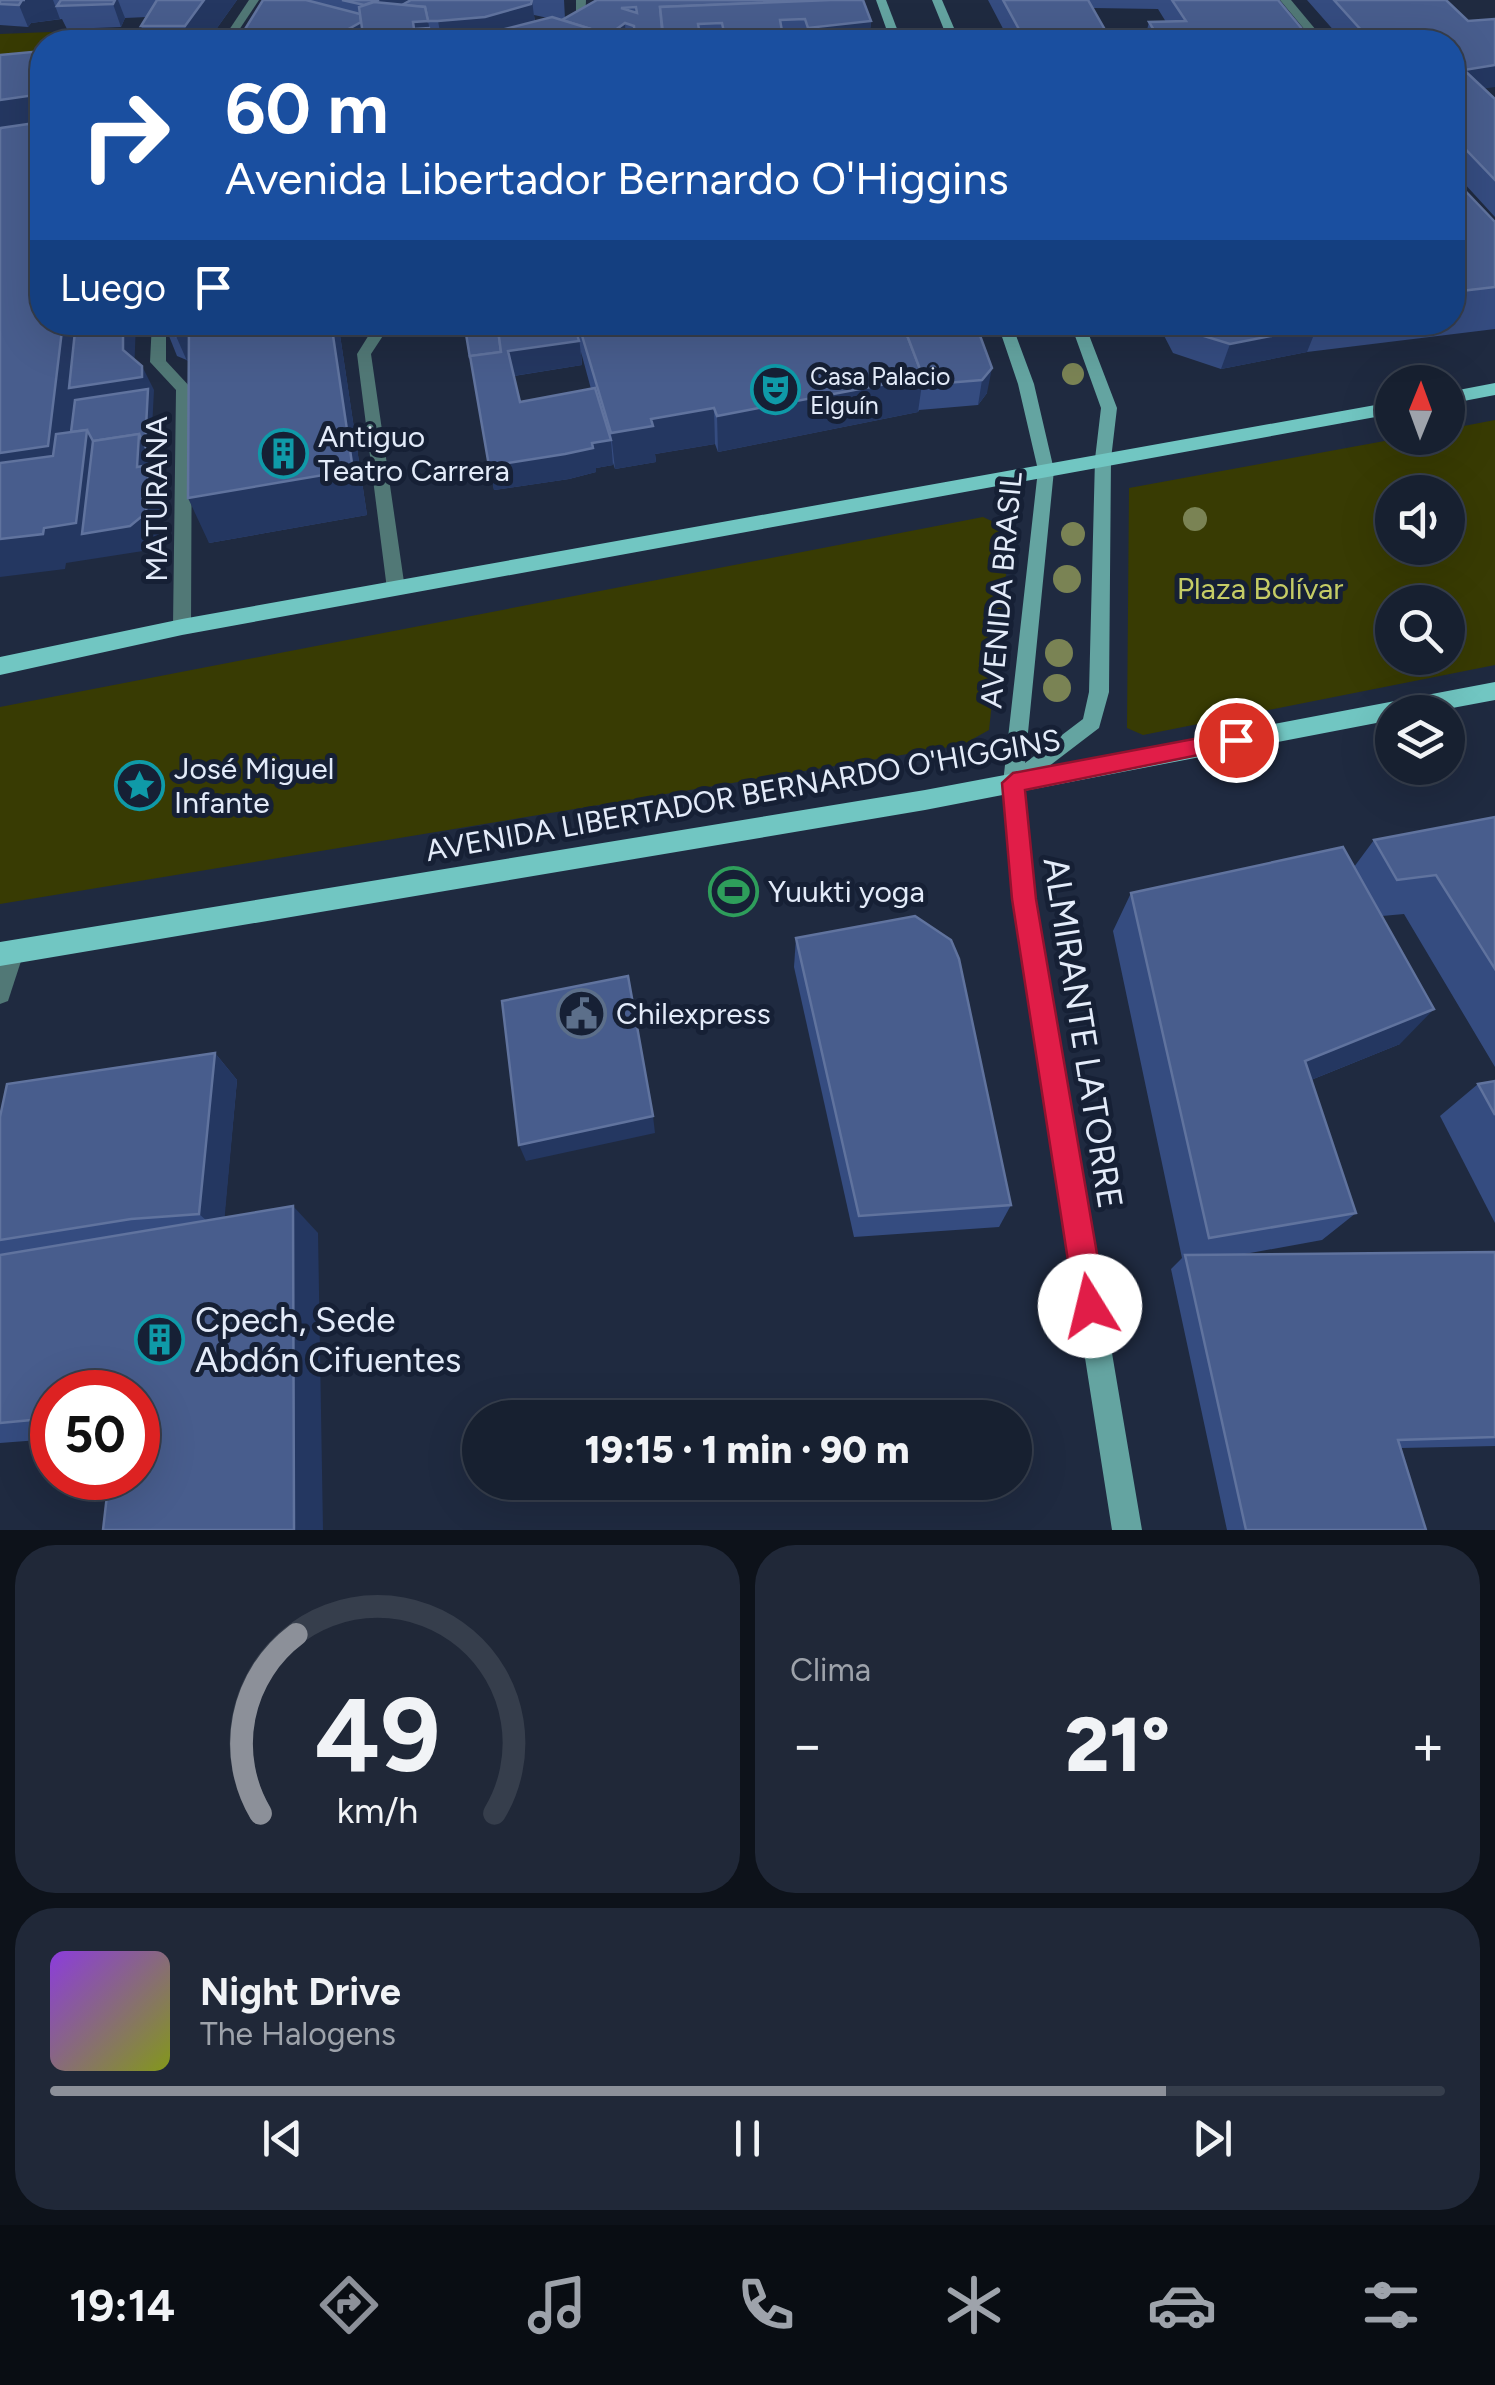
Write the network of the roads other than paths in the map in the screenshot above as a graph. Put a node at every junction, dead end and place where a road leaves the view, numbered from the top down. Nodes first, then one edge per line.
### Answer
1 (254, 0) edge
2 (581, 0) edge
3 (881, 0) edge
4 (937, 0) edge
5 (1285, 0) edge
6 (234, 30) edge
7 (570, 30) edge
8 (892, 30) edge
9 (950, 30) edge
10 (1311, 30) edge
11 (159, 335) edge
12 (376, 335) edge
13 (1009, 335) edge
14 (1082, 335) edge
15 (1495, 390) edge
16 (1465, 395) edge
17 (1375, 411) edge
18 (1103, 459) junction
19 (1046, 470) junction
20 (396, 589) junction
21 (182, 627) junction
22 (0, 666) edge
23 (1495, 690) edge
24 (1013, 783) junction
25 (6, 953) edge
26 (0, 994) edge
27 (1127, 1530) edge

1 - 6 street
2 - 7 street
3 - 8 main road
4 - 9 main road
5 - 10 street
11 - 21 street, MATURANA
12 - 20 street
13 - 19 main road, AVENIDA BRASIL
14 - 18 main road
15 - 16 main road
17 - 18 main road
18 - 19 main road
18 - 24 main road
19 - 20 main road
19 - 24 main road, AVENIDA BRASIL
20 - 21 main road
21 - 22 main road
23 - 24 main road, AVENIDA LIBERTADOR BERNARDO O'HIGGINS
24 - 25 main road, AVENIDA LIBERTADOR BERNARDO O'HIGGINS
24 - 27 main road, ALMIRANTE LATORRE
25 - 26 street

